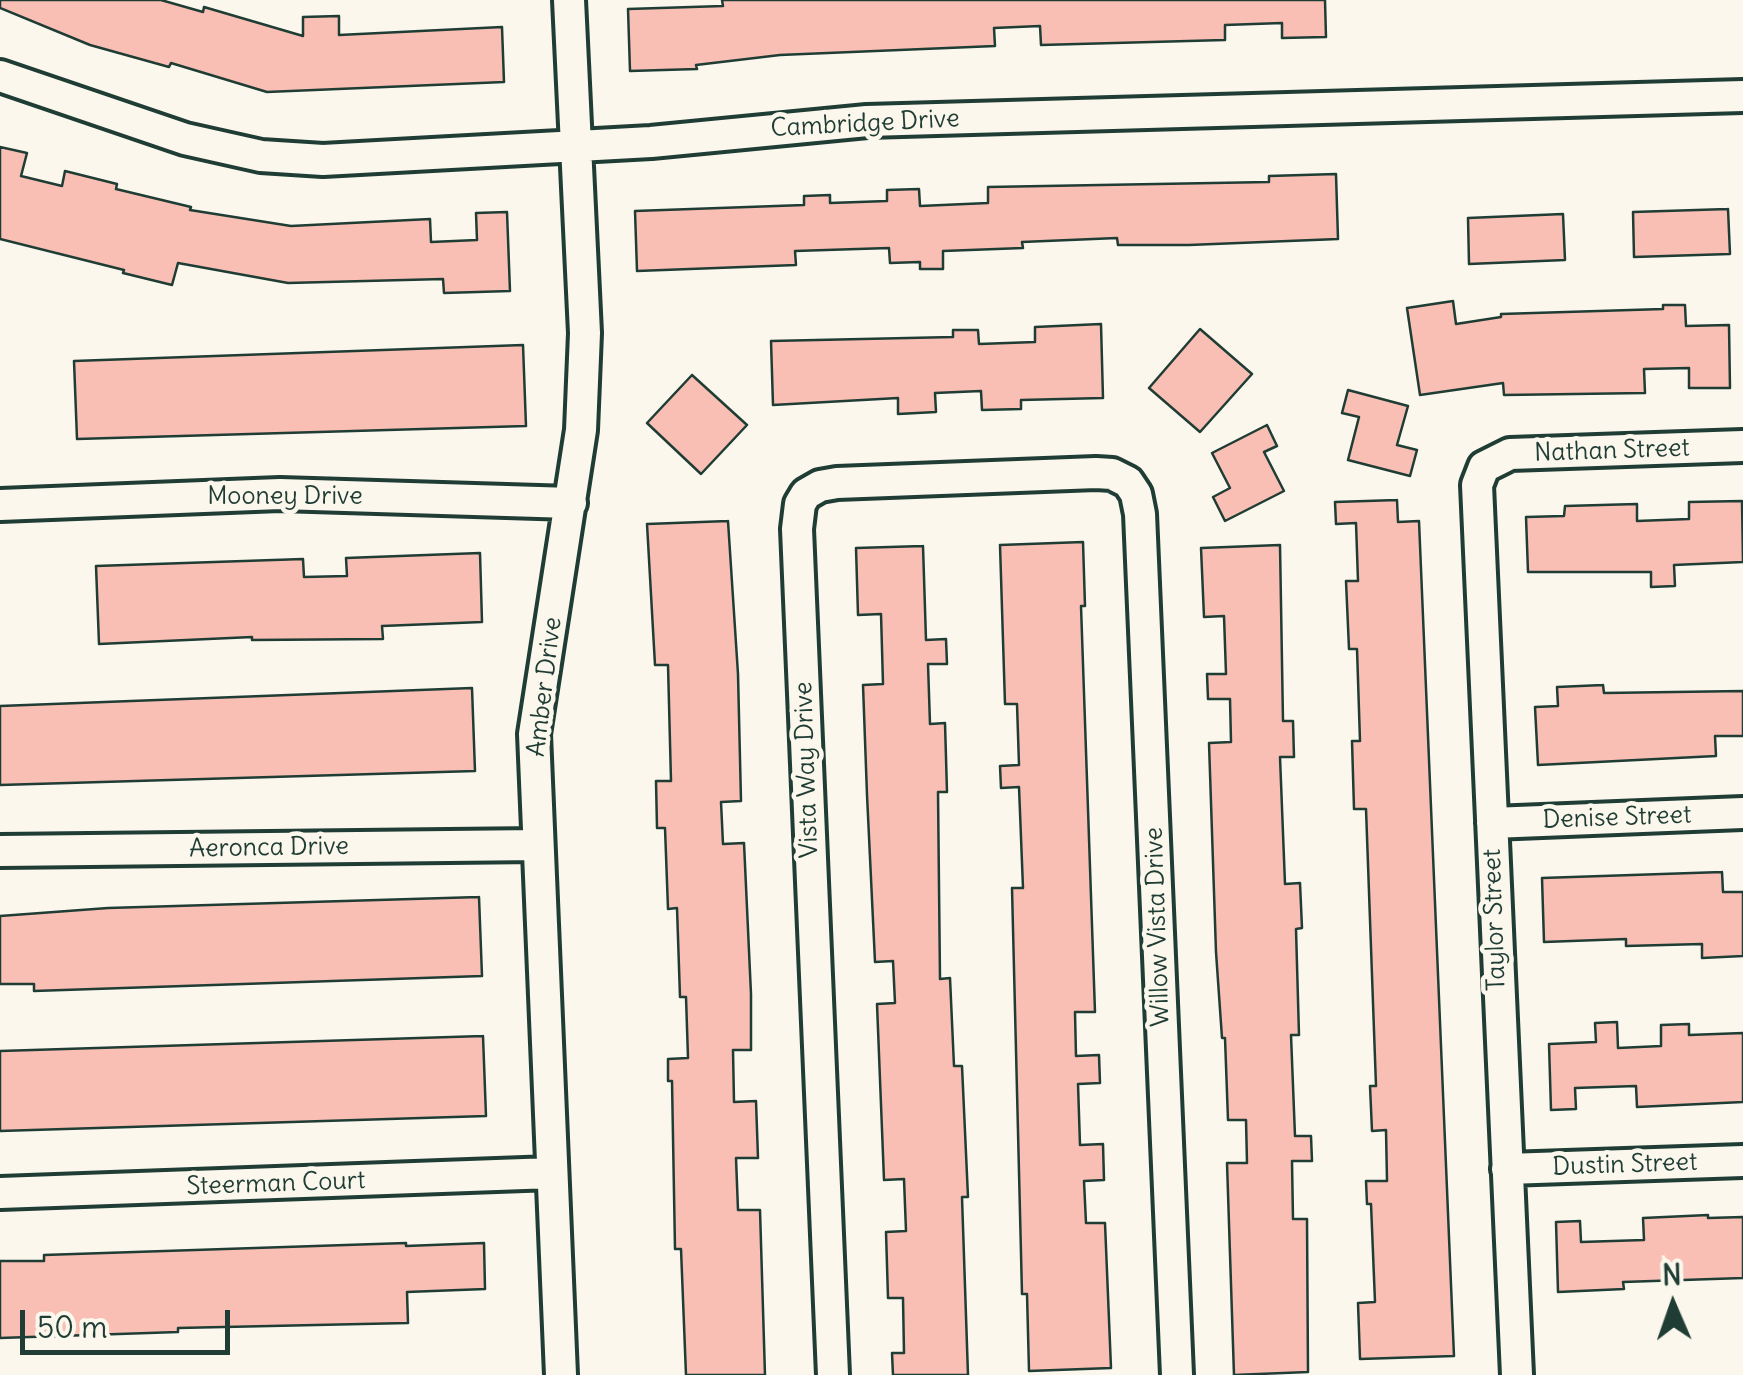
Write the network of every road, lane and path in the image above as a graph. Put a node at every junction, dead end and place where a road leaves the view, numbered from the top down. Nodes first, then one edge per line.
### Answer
1 (569, 0) edge
2 (0, 76) edge
3 (1743, 96) edge
4 (575, 146) junction
5 (1743, 446) edge
6 (1484, 467) joint
7 (1128, 482) joint
8 (571, 504) junction
9 (0, 505) edge
10 (1743, 814) edge
11 (1492, 823) junction
12 (538, 845) junction
13 (0, 851) edge
14 (1743, 1161) edge
15 (1506, 1169) junction
16 (552, 1173) junction
17 (0, 1193) edge
18 (561, 1375) edge
19 (833, 1375) edge
20 (1177, 1375) edge
21 (1516, 1375) edge

1 - 4 street, Amber Drive
2 - 4 street, Cambridge Drive
3 - 4 street, Cambridge Drive
4 - 8 street, Amber Drive
5 - 6 street, Nathan Street
6 - 11 street, Taylor Street
7 - 19 street, Vista Way Drive
7 - 20 street, Willow Vista Drive
8 - 9 street, Mooney Drive
8 - 12 street, Amber Drive
10 - 11 street, Denise Street
11 - 15 street, Taylor Street
12 - 13 street, Aeronca Drive
12 - 16 street, Amber Drive
14 - 15 street, Dustin Street
15 - 21 street, Taylor Street
16 - 17 street, Steerman Court
16 - 18 street, Amber Drive

